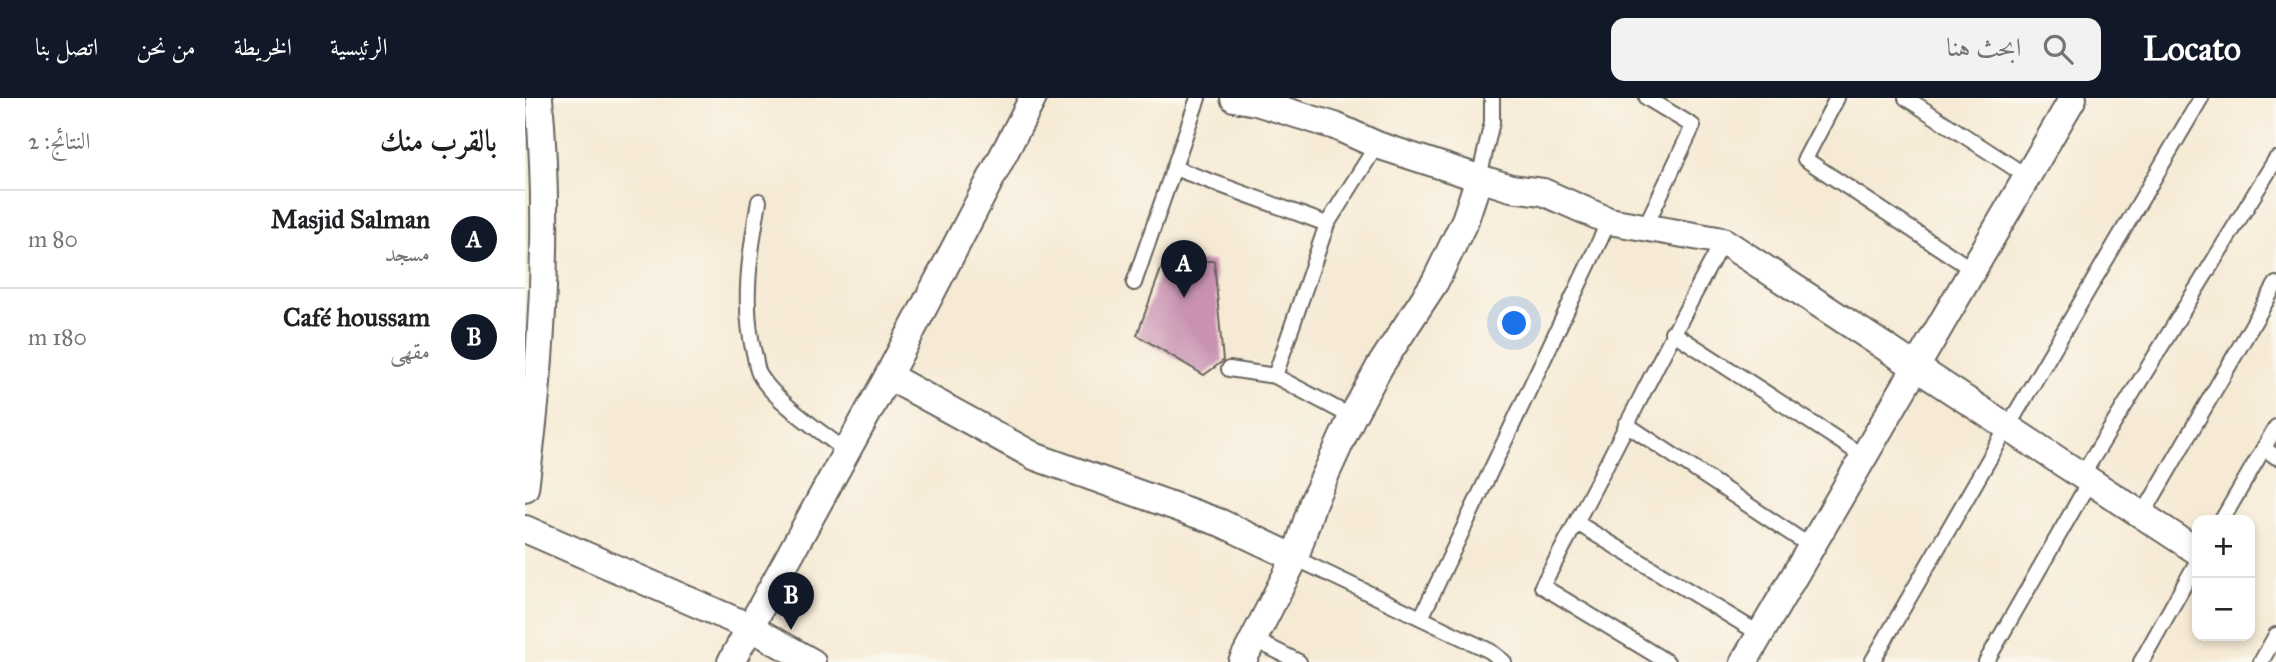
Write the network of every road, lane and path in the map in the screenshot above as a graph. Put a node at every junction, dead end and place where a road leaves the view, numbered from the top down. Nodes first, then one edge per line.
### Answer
1 (539, 98) edge
2 (1033, 98) edge
3 (1198, 98) edge
4 (1234, 98) edge
5 (1492, 98) edge
6 (1647, 98) edge
7 (1837, 98) edge
8 (1906, 98) edge
9 (2073, 98) edge
10 (2201, 98) edge
11 (1377, 145) junction
12 (2276, 159) edge
13 (1174, 168) junction
14 (2028, 177) junction
15 (1479, 178) junction
16 (759, 201) dead end
17 (1609, 221) junction
18 (1327, 225) junction
19 (1645, 228) junction
20 (1723, 241) junction
21 (1973, 270) junction
22 (1134, 283) dead end
23 (2276, 284) edge
24 (1672, 332) junction
25 (1229, 369) dead end
26 (1917, 369) junction
27 (888, 376) junction
28 (1275, 376) junction
29 (1352, 417) junction
30 (1626, 424) junction
31 (2276, 427) edge
32 (2007, 428) junction
33 (846, 452) junction
34 (2270, 452) edge
35 (1863, 456) junction
36 (2085, 479) junction
37 (525, 488) edge
38 (2225, 515) edge
39 (2142, 516) junction
40 (1577, 523) junction
41 (525, 529) edge
42 (1810, 546) junction
43 (2192, 548) edge
44 (1295, 558) junction
45 (2192, 571) edge
46 (1421, 618) junction
47 (750, 627) junction
48 (1760, 634) junction
49 (2276, 635) edge
50 (1248, 651) edge
51 (731, 662) edge
52 (812, 662) edge
53 (1299, 662) edge
54 (1504, 662) edge
55 (1667, 662) edge
56 (1744, 662) edge
57 (1872, 662) edge
58 (1986, 662) edge
59 (2141, 662) edge
60 (2261, 662) edge

1 - 37 street
2 - 27 street
3 - 13 lane
4 - 11 street
5 - 15 lane
6 - 19 lane
7 - 21 lane
8 - 14 lane
9 - 14 street
10 - 32 lane
11 - 15 street
11 - 18 lane
12 - 36 lane
13 - 18 lane
13 - 22 lane
14 - 21 street
15 - 17 street
15 - 29 street
16 - 33 lane
17 - 19 street
17 - 46 lane
18 - 28 lane
19 - 20 street
20 - 24 lane
20 - 26 street
21 - 26 street
23 - 39 lane
24 - 30 lane
24 - 35 lane
25 - 28 lane
26 - 32 street
26 - 35 street
27 - 33 street
27 - 44 street
28 - 29 lane
29 - 44 street
30 - 40 lane
30 - 42 lane
31 - 34 lane
32 - 36 street
32 - 57 lane
33 - 47 street
34 - 38 lane
35 - 42 street
36 - 39 street
36 - 58 lane
39 - 43 street
40 - 48 lane
40 - 55 lane
41 - 47 street
42 - 48 street
44 - 46 lane
44 - 50 street
45 - 59 lane
46 - 54 lane
47 - 51 street
47 - 52 street
48 - 56 street
49 - 60 lane
50 - 53 lane

